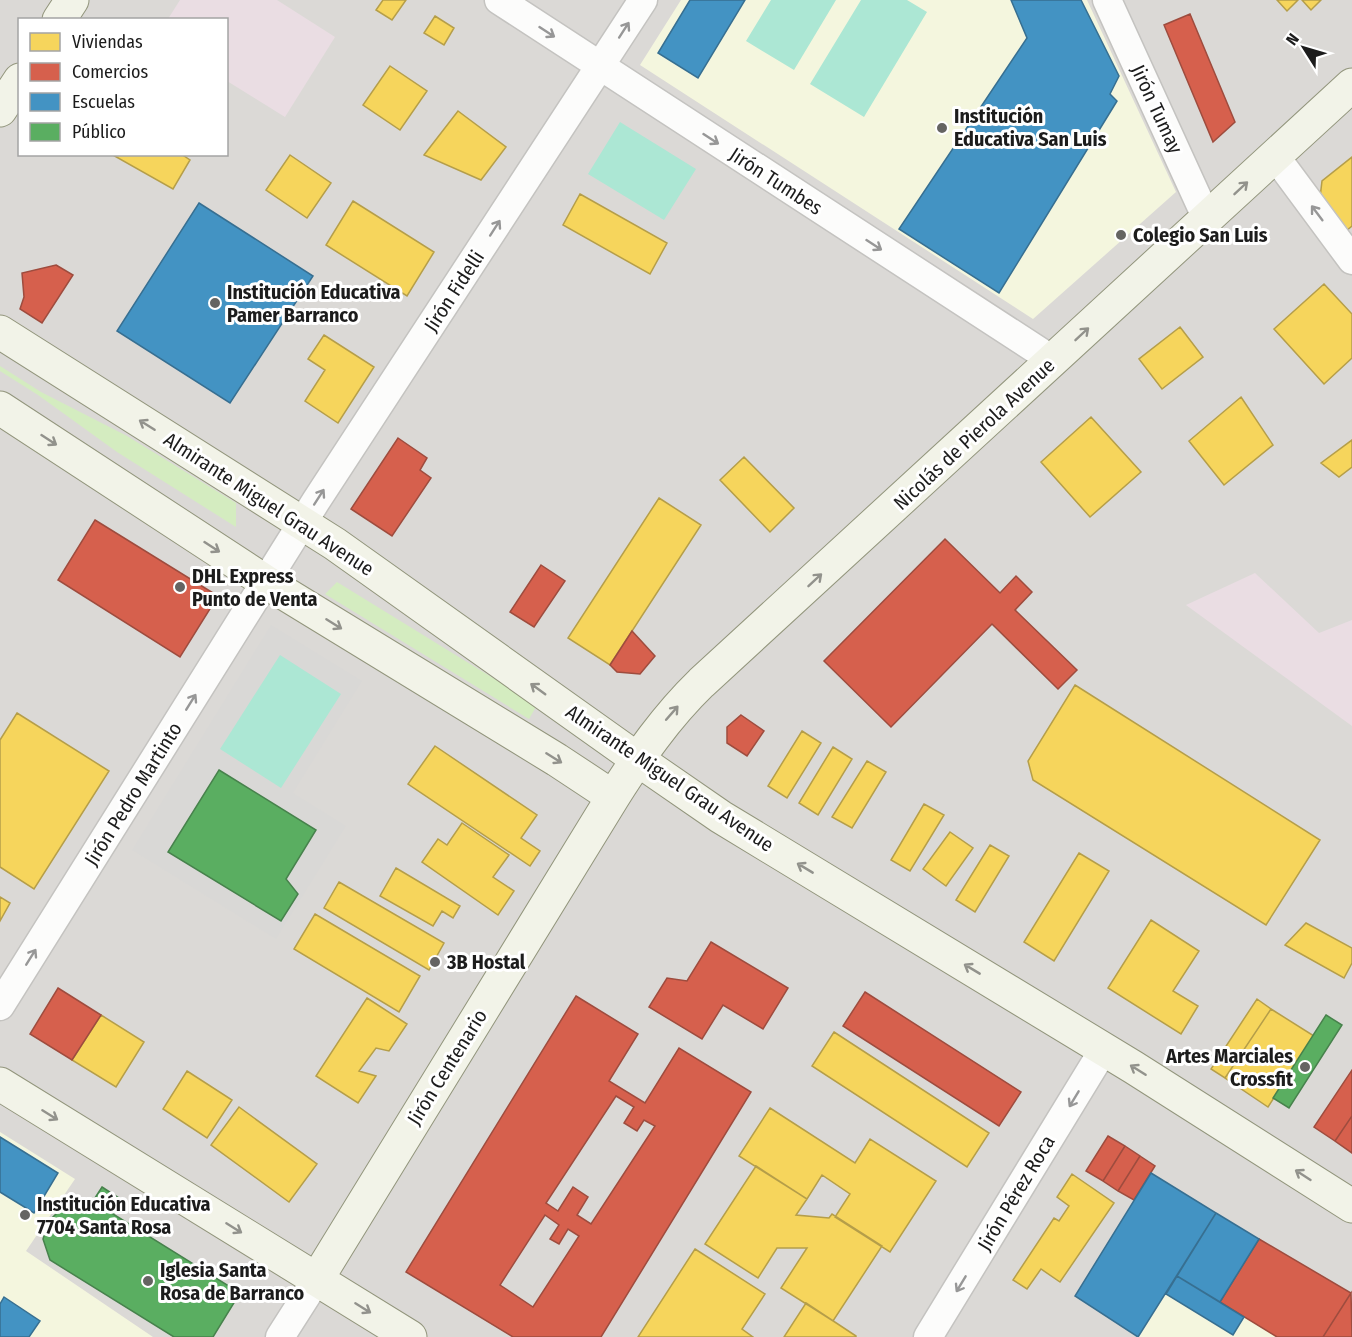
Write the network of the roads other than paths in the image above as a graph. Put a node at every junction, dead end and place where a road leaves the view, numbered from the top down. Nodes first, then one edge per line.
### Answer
1 (72, 0) edge
2 (499, 0) edge
3 (643, 0) edge
4 (1107, 0) edge
5 (60, 18) edge
6 (600, 67) junction
7 (18, 83) edge
8 (1352, 85) edge
9 (0, 110) edge
10 (1275, 156) junction
11 (1207, 219) junction
12 (1352, 260) edge
13 (0, 332) edge
14 (1054, 361) junction
15 (0, 408) edge
16 (303, 523) junction
17 (266, 582) junction
18 (637, 759) junction
19 (613, 797) junction
20 (0, 1006) edge
21 (1104, 1049) junction
22 (0, 1084) edge
23 (1352, 1206) edge
24 (317, 1280) junction
25 (280, 1337) edge
26 (410, 1337) edge
27 (928, 1337) edge

1 - 5 main road
2 -> 6 street, Jirón Tumbes
6 -> 3 street, Jirón Fidelli
4 - 11 street, Jirón Tumay
6 -> 14 street, Jirón Tumbes
16 -> 6 street, Jirón Fidelli
7 - 9 main road
8 - 10 main road, Nicolás de Pierola Avenue
11 -> 10 main road, Nicolás de Pierola Avenue
12 -> 10 street
14 -> 11 main road, Nicolás de Pierola Avenue
16 -> 13 main road, Almirante Miguel Grau Avenue
18 -> 14 main road, Nicolás de Pierola Avenue
15 -> 17 main road
16 - 17 street, Jirón Fidelli
18 -> 16 main road, Almirante Miguel Grau Avenue
17 -> 19 main road
20 -> 17 street, Jirón Pedro Martinto
18 - 19 main road, Nicolás de Pierola Avenue
21 -> 18 main road, Almirante Miguel Grau Avenue
19 - 24 main road, Jirón Centenario
23 -> 21 main road, Almirante Miguel Grau Avenue
21 -> 27 street, Jirón Pérez Roca
22 -> 24 main road
24 - 25 street, Jirón Centenario
24 -> 26 main road

